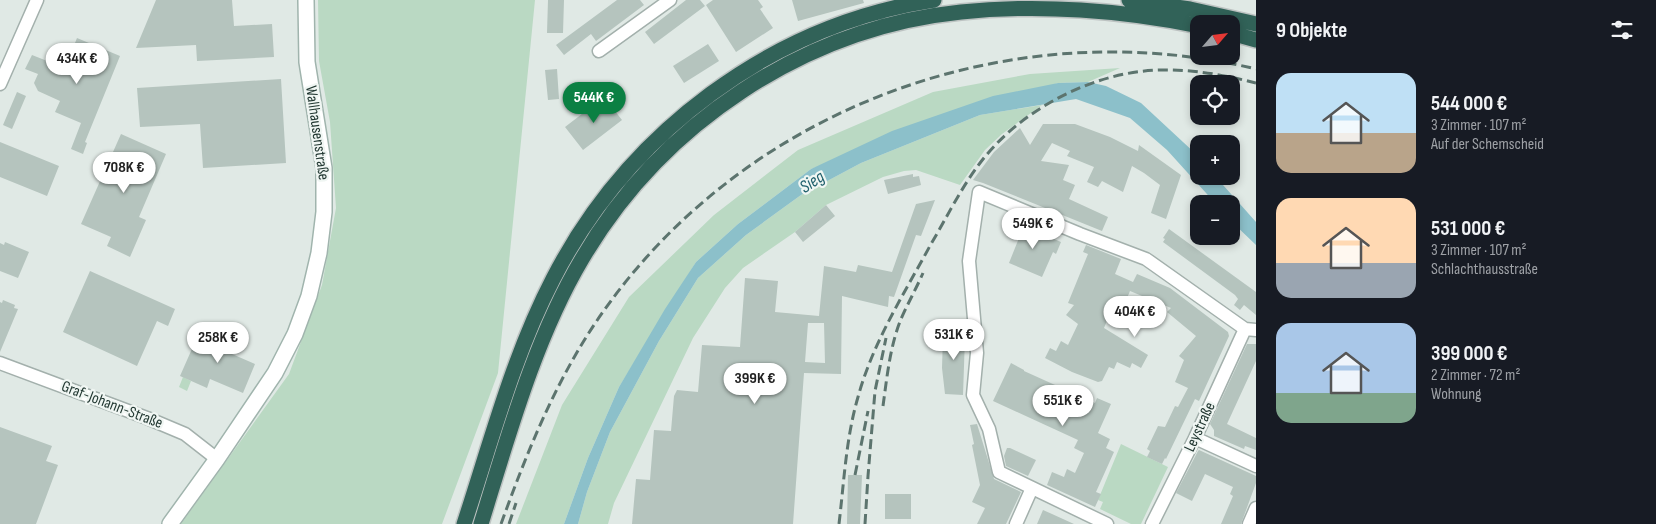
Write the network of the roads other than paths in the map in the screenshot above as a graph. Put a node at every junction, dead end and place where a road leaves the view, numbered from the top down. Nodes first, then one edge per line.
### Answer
1 (37, 0) edge
2 (306, 0) edge
3 (934, 0) edge
4 (1129, 0) edge
5 (664, 2) edge
6 (1256, 24) edge
7 (1190, 25) edge
8 (1240, 36) edge
9 (1256, 40) edge
10 (599, 51) dead end
11 (0, 84) edge
12 (1251, 329) edge
13 (0, 363) edge
14 (1195, 438) junction
15 (217, 459) junction
16 (1256, 466) edge
17 (1032, 488) junction
18 (483, 490) junction
19 (1256, 508) edge
20 (170, 524) edge
21 (464, 524) edge
22 (481, 524) edge
23 (1016, 524) edge
24 (1107, 524) edge
25 (1152, 524) edge
26 (1249, 524) edge

1 - 11 street
2 - 15 street, Wallhausenstraße
3 - 18 highway
4 - 6 highway
5 - 10 street
7 - 18 highway
8 - 9 highway
12 - 14 street, Leystraße
12 - 17 street
13 - 15 street, Graf-Johann-Straße
14 - 16 street
14 - 25 street, Leystraße
15 - 20 street, Wallhausenstraße
17 - 23 street
17 - 24 street
18 - 21 highway
18 - 22 highway
19 - 26 street

